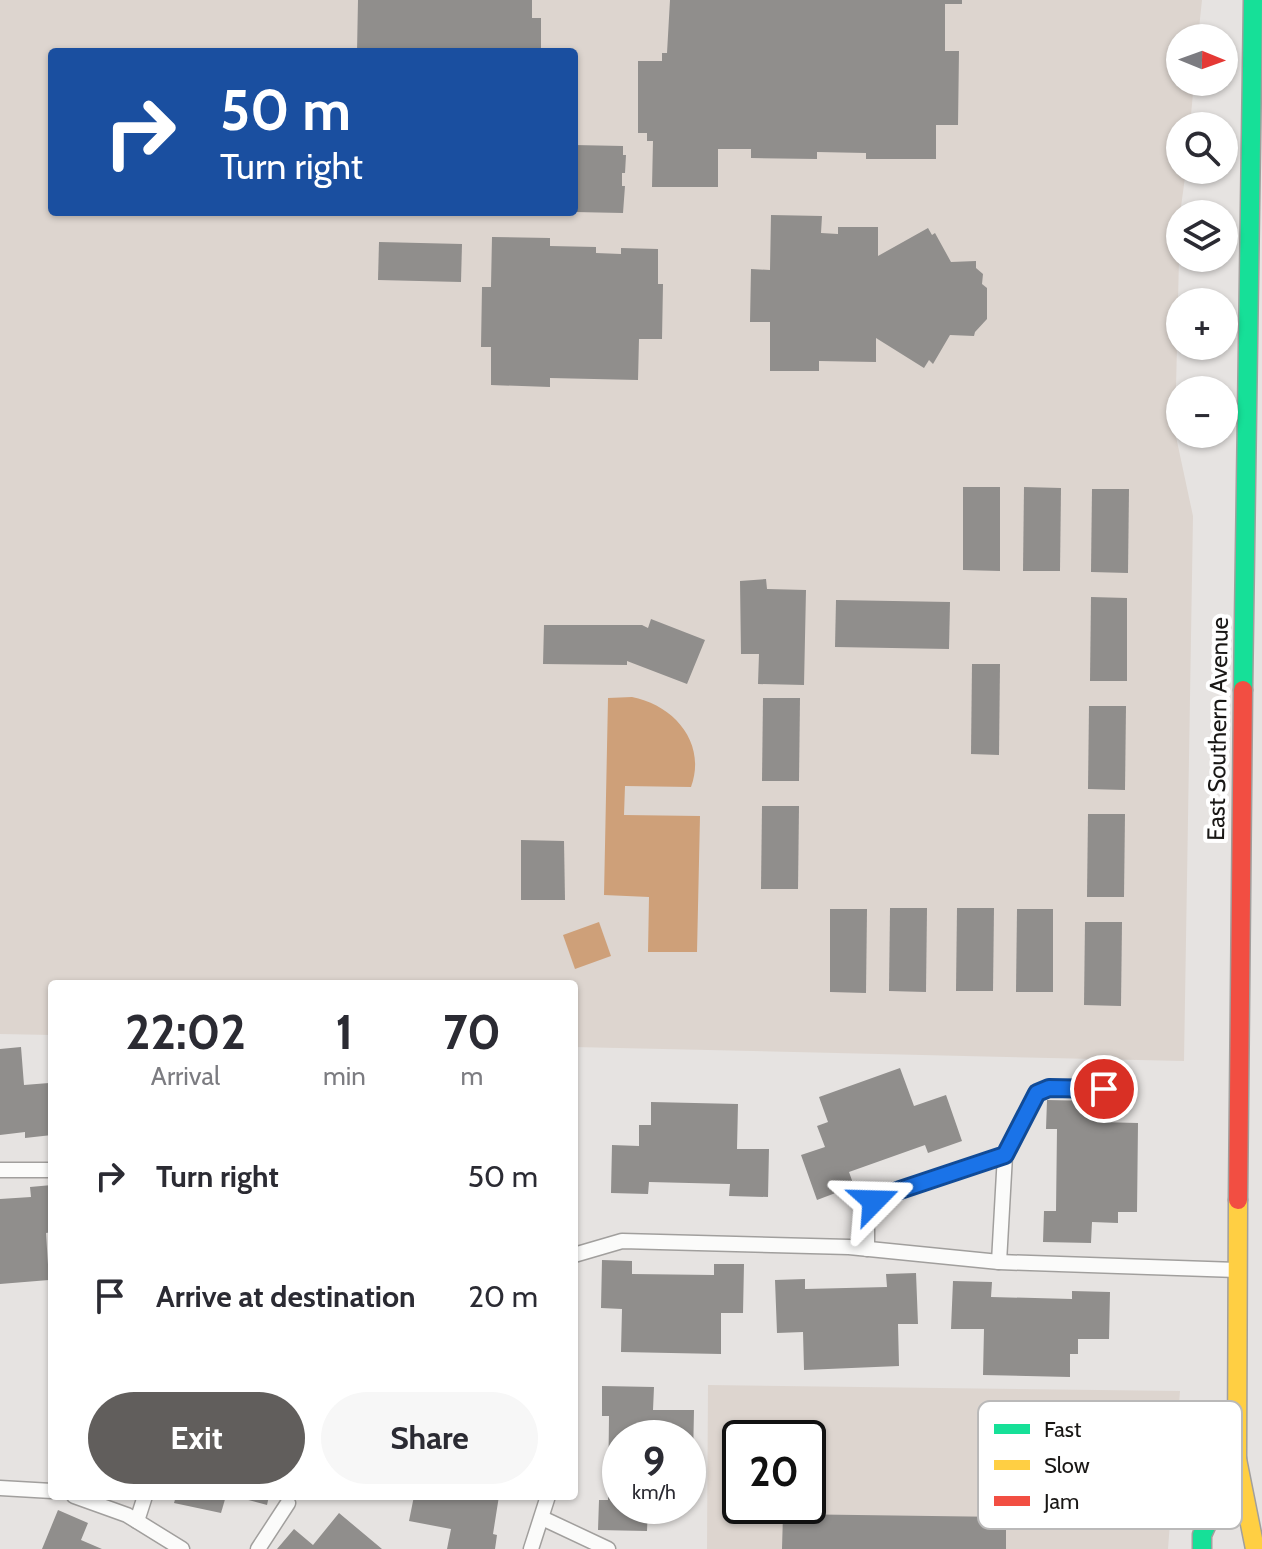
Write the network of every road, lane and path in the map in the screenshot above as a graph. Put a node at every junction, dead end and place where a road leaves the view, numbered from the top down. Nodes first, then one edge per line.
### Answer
1 (1253, 0) edge
2 (1104, 1089) dead end
3 (1005, 1155) junction
4 (0, 1170) edge
5 (48, 1170) edge
6 (867, 1249) junction
7 (578, 1254) edge
8 (999, 1262) junction
9 (1237, 1270) junction
10 (1237, 1401) edge
11 (1242, 1484) edge
12 (0, 1488) edge
13 (48, 1491) edge
14 (84, 1500) edge
15 (144, 1500) edge
16 (547, 1500) edge
17 (288, 1503) dead end
18 (542, 1518) junction
19 (137, 1521) junction
20 (1205, 1529) edge
21 (182, 1549) edge
22 (258, 1549) edge
23 (531, 1549) edge
24 (608, 1549) edge
25 (1202, 1549) edge
26 (1255, 1549) edge

1 - 9 main road, East Southern Avenue
2 - 3 lane
3 - 6 lane
3 - 8 lane
4 - 5 lane
6 - 7 lane
6 - 8 lane
8 - 9 lane
9 - 10 main road, East Southern Avenue
11 - 26 main road, East Southern Avenue
12 - 13 lane
14 - 19 lane
15 - 19 lane
16 - 18 lane
17 - 22 lane
18 - 23 lane
18 - 24 lane
19 - 21 lane
20 - 25 main road, East Southern Avenue

